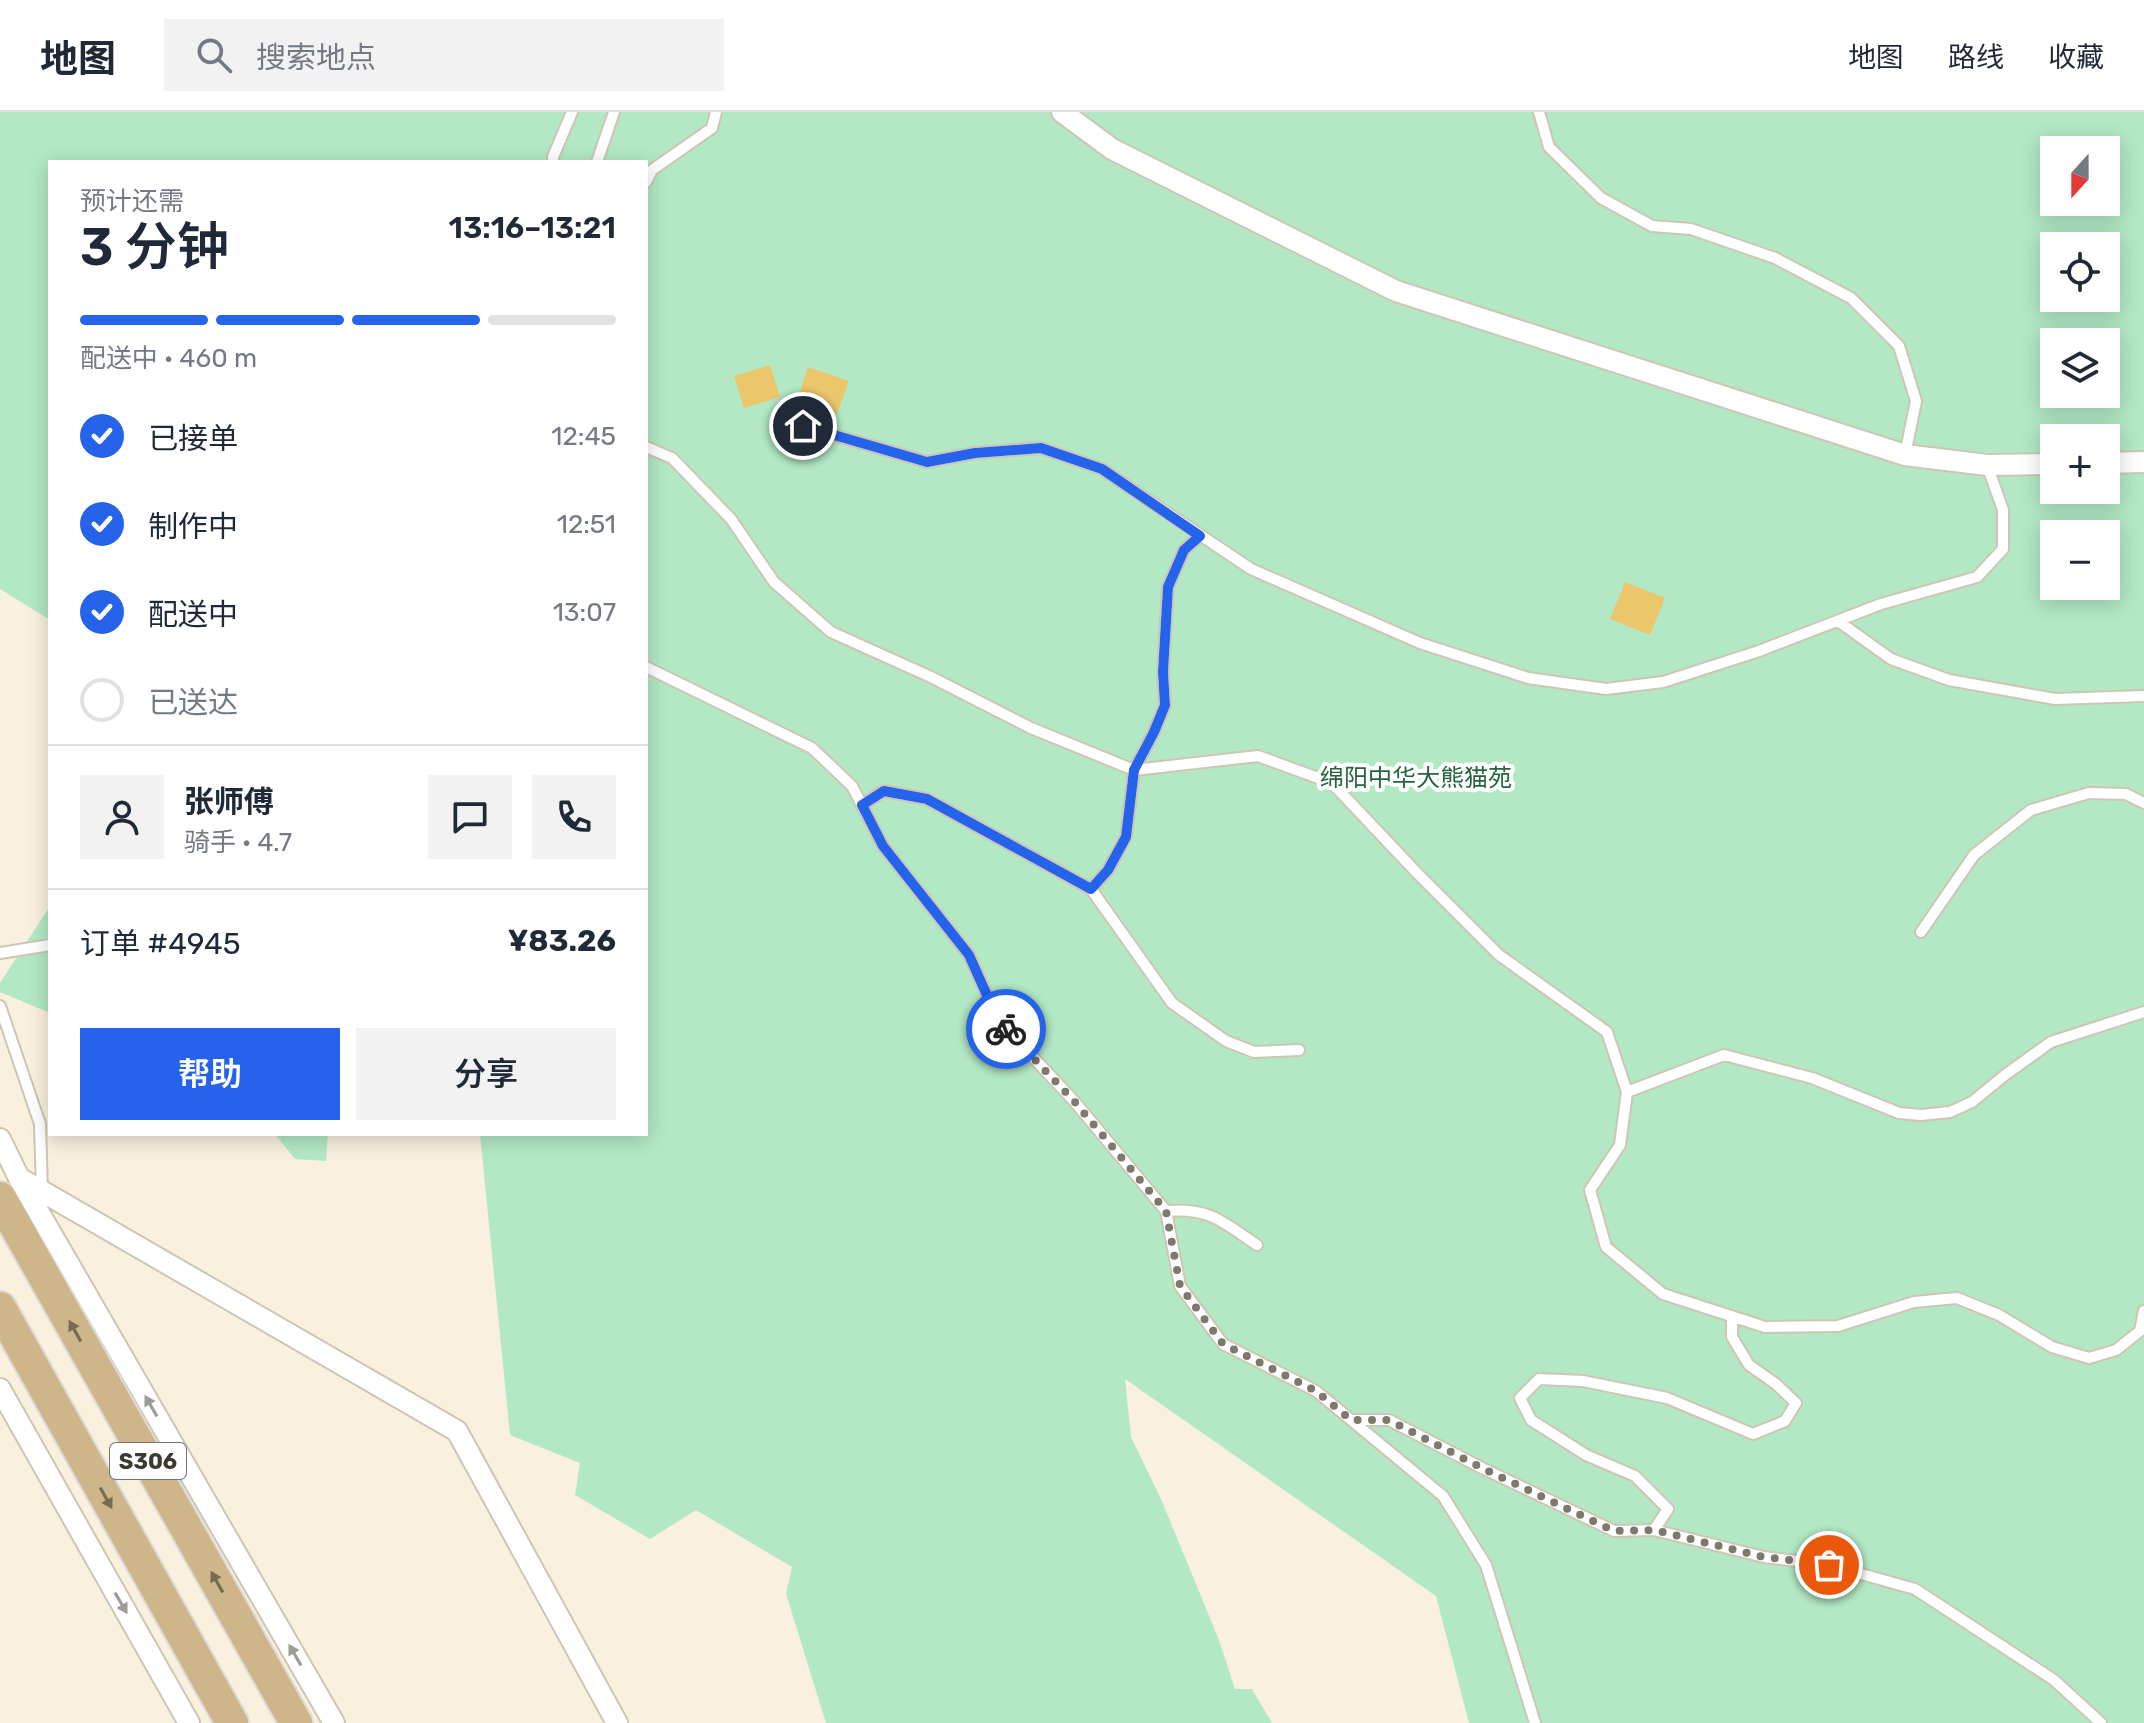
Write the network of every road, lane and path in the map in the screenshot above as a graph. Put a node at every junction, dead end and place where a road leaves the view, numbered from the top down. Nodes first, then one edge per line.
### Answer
1 (572, 112) edge
2 (614, 112) edge
3 (716, 112) edge
4 (1062, 112) edge
5 (1539, 112) edge
6 (553, 160) edge
7 (598, 160) edge
8 (648, 178) edge
9 (782, 420) dead end
10 (648, 448) edge
11 (1905, 455) junction
12 (2144, 462) edge
13 (2120, 463) edge
14 (2040, 464) edge
15 (1987, 465) junction
16 (1200, 536) junction
17 (1838, 621) junction
18 (648, 668) edge
19 (2144, 696) edge
20 (1134, 770) junction
21 (2144, 803) edge
22 (862, 805) junction
23 (1091, 889) junction
24 (1921, 932) dead end
25 (48, 945) edge
26 (0, 953) edge
27 (0, 1006) edge
28 (2144, 1012) edge
29 (1299, 1050) dead end
30 (1627, 1092) junction
31 (0, 1139) edge
32 (9, 1188) edge
33 (42, 1191) junction
34 (1166, 1211) junction
35 (1257, 1245) dead end
36 (0, 1308) edge
37 (2144, 1311) edge
38 (1732, 1316) junction
39 (0, 1389) edge
40 (1351, 1420) junction
41 (1654, 1530) junction
42 (189, 1723) edge
43 (232, 1723) edge
44 (296, 1723) edge
45 (334, 1723) edge
46 (617, 1723) edge
47 (1535, 1723) edge
48 (2101, 1723) edge

1 - 6 lane
2 - 7 lane
3 - 8 lane
4 - 11 street
5 - 11 lane
9 - 16 lane
10 - 20 lane
11 - 15 street
12 - 13 street
14 - 15 street
15 - 17 lane
16 - 17 lane
16 - 20 lane
17 - 19 lane
18 - 22 lane
20 - 23 lane
20 - 30 lane
21 - 24 lane
22 - 23 lane
22 - 34 lane
23 - 29 lane
25 - 26 lane
27 - 33 lane
28 - 30 lane
30 - 38 lane
31 - 32 street
32 - 33 street
44 -> 32 main road, S306
45 -> 32 street
33 - 46 street
34 - 35 lane
34 - 40 lane
36 -> 43 main road, S306
37 - 38 lane
38 - 41 lane
39 -> 42 street
40 - 41 lane
40 - 47 lane
41 - 48 lane

